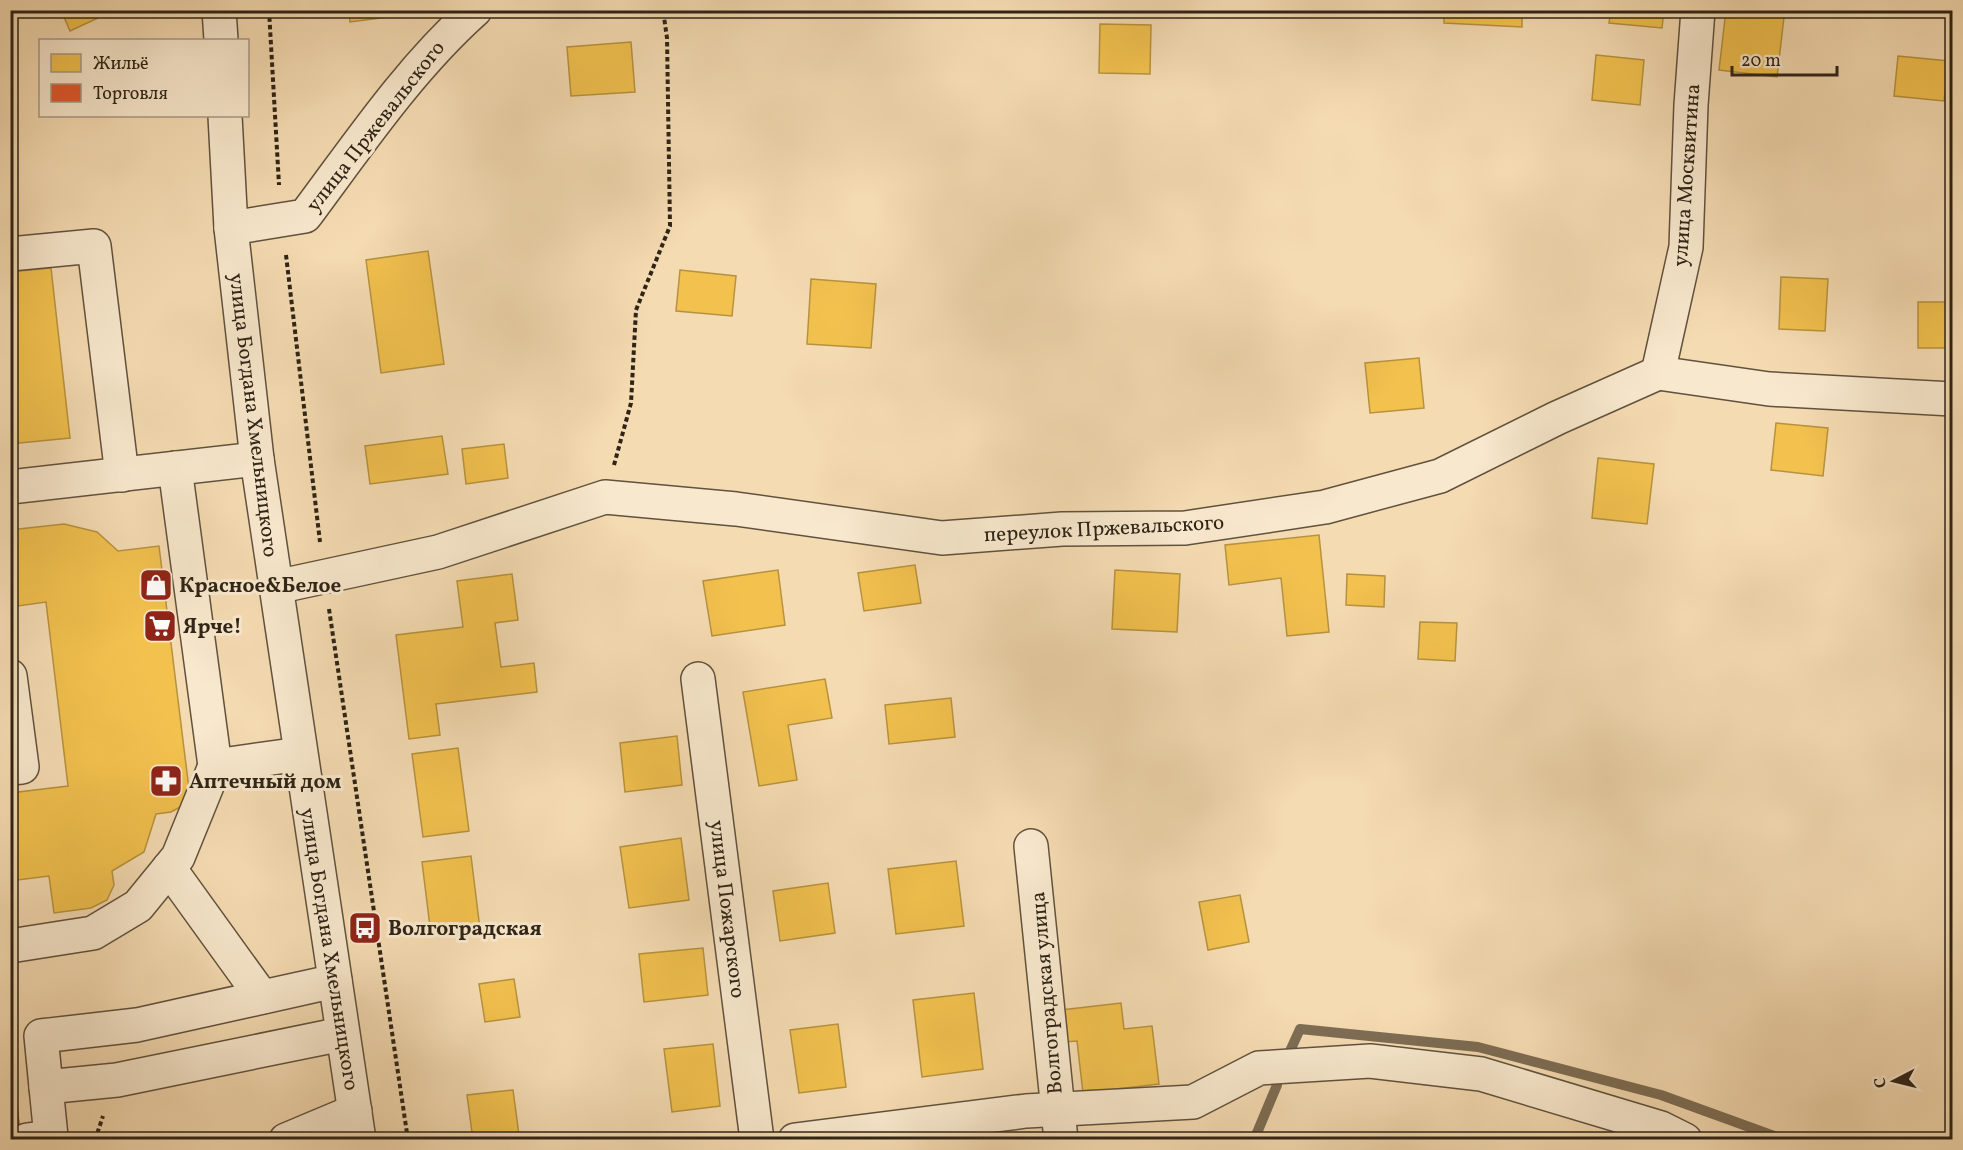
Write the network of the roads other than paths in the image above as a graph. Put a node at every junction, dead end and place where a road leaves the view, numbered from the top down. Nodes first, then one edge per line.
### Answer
1 (219, 10) edge
2 (475, 10) edge
3 (1698, 10) edge
4 (221, 39) edge
5 (225, 117) edge
6 (231, 228) junction
7 (10, 254) edge
8 (1658, 373) junction
9 (1953, 399) edge
10 (256, 459) junction
11 (175, 468) junction
12 (122, 475) junction
13 (10, 487) edge
14 (276, 587) junction
15 (10, 676) edge
16 (698, 679) dead end
17 (300, 754) junction
18 (215, 766) junction
19 (10, 768) edge
20 (1031, 846) dead end
21 (169, 868) junction
22 (10, 946) edge
23 (335, 981) junction
24 (262, 998) junction
25 (101, 1029) junction
26 (342, 1034) junction
27 (103, 1081) junction
28 (46, 1087) junction
29 (357, 1125) edge
30 (1059, 1125) edge
31 (27, 1140) edge
32 (286, 1140) edge
33 (757, 1140) edge
34 (795, 1140) edge
35 (1685, 1140) edge

1 - 4 street
2 - 6 street, улица Пржевальского
3 - 8 street, улица Москвитина
5 - 6 street, улица Богдана Хмельницкого
6 - 10 street, улица Богдана Хмельницкого
7 - 12 street
8 - 9 street
8 - 14 street, переулок Пржевальского
10 - 11 street
10 - 14 street, улица Богдана Хмельницкого
11 - 12 street
11 - 18 street
12 - 13 street
14 - 17 street, улица Богдана Хмельницкого
15 - 19 street
16 - 33 street, улица Пожарского
17 - 18 street
17 - 23 street, улица Богдана Хмельницкого
18 - 21 street
20 - 30 street, Волгоградская улица
21 - 22 street
21 - 24 street
23 - 24 street
23 - 26 street, улица Богдана Хмельницкого
24 - 25 street
25 - 27 street
25 - 28 street
26 - 27 street
26 - 29 street, улица Богдана Хмельницкого
27 - 28 street
28 - 31 street
29 - 32 street
30 - 34 street
30 - 35 street

